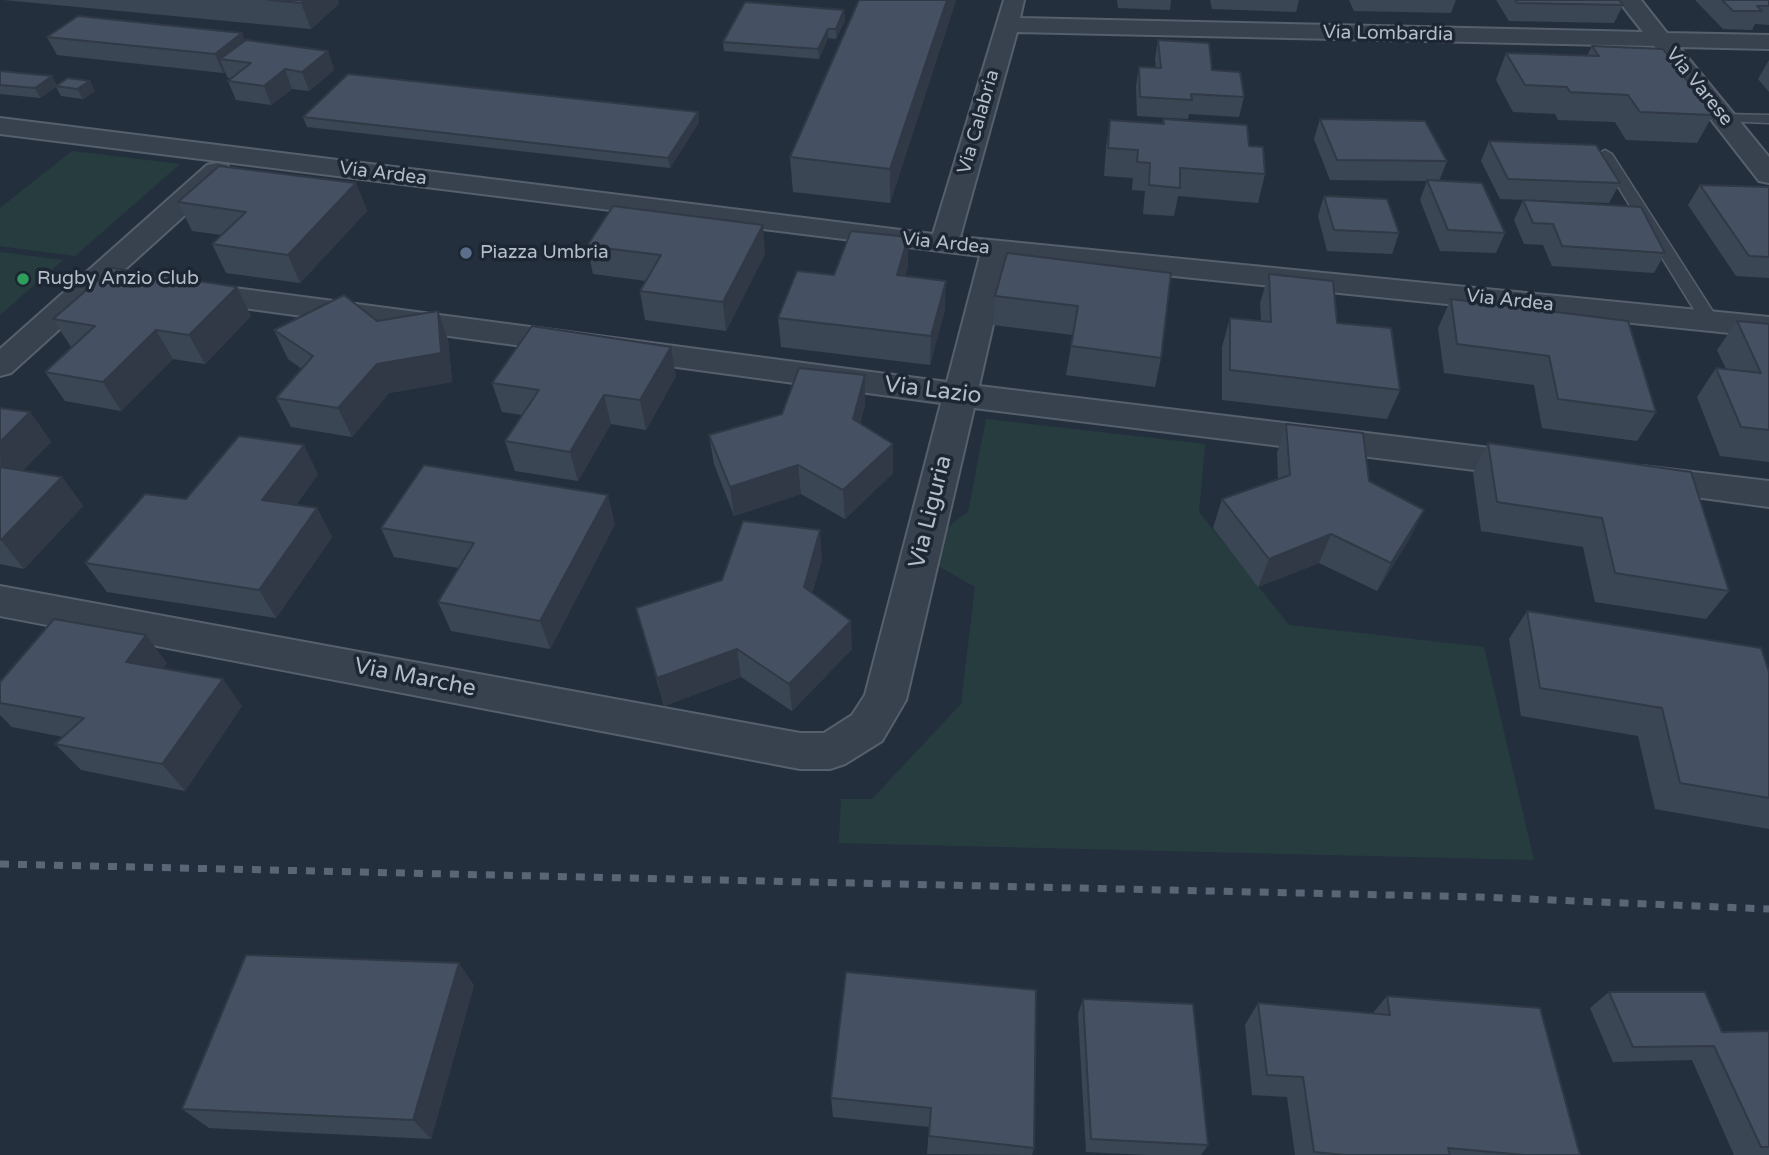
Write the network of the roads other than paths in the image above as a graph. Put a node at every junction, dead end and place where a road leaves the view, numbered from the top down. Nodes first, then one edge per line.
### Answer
1 (1014, 0) edge
2 (1629, 0) edge
3 (1006, 25) junction
4 (1662, 41) junction
5 (1769, 43) edge
6 (1724, 118) junction
7 (1769, 120) edge
8 (0, 126) edge
9 (1605, 155) edge
10 (233, 156) junction
11 (1769, 175) edge
12 (944, 244) junction
13 (996, 250) junction
14 (97, 279) junction
15 (1710, 321) junction
16 (1769, 327) edge
17 (0, 366) edge
18 (960, 395) junction
19 (1557, 468) edge
20 (1611, 475) edge
21 (1769, 494) edge
22 (0, 601) edge
23 (830, 751) joint

1 - 3 street, Via Calabria
2 - 4 street, Via Varese
3 - 4 street, Via Lombardia
3 - 12 street, Via Calabria
4 - 5 street, Via Lombardia
4 - 6 street, Via Varese
6 - 7 lane
6 - 11 street, Via Varese
8 - 10 street, Via Ardea
9 - 15 lane
10 - 12 street, Via Ardea
10 - 14 street
12 - 13 street, Via Ardea
13 - 15 street, Via Ardea
13 - 18 street, Via Liguria
14 - 17 street
14 - 18 street, Via Lazio
15 - 16 street, Via Ardea
18 - 19 street, Via Lazio
18 - 23 street, Via Liguria
20 - 21 street
22 - 23 street, Via Marche

